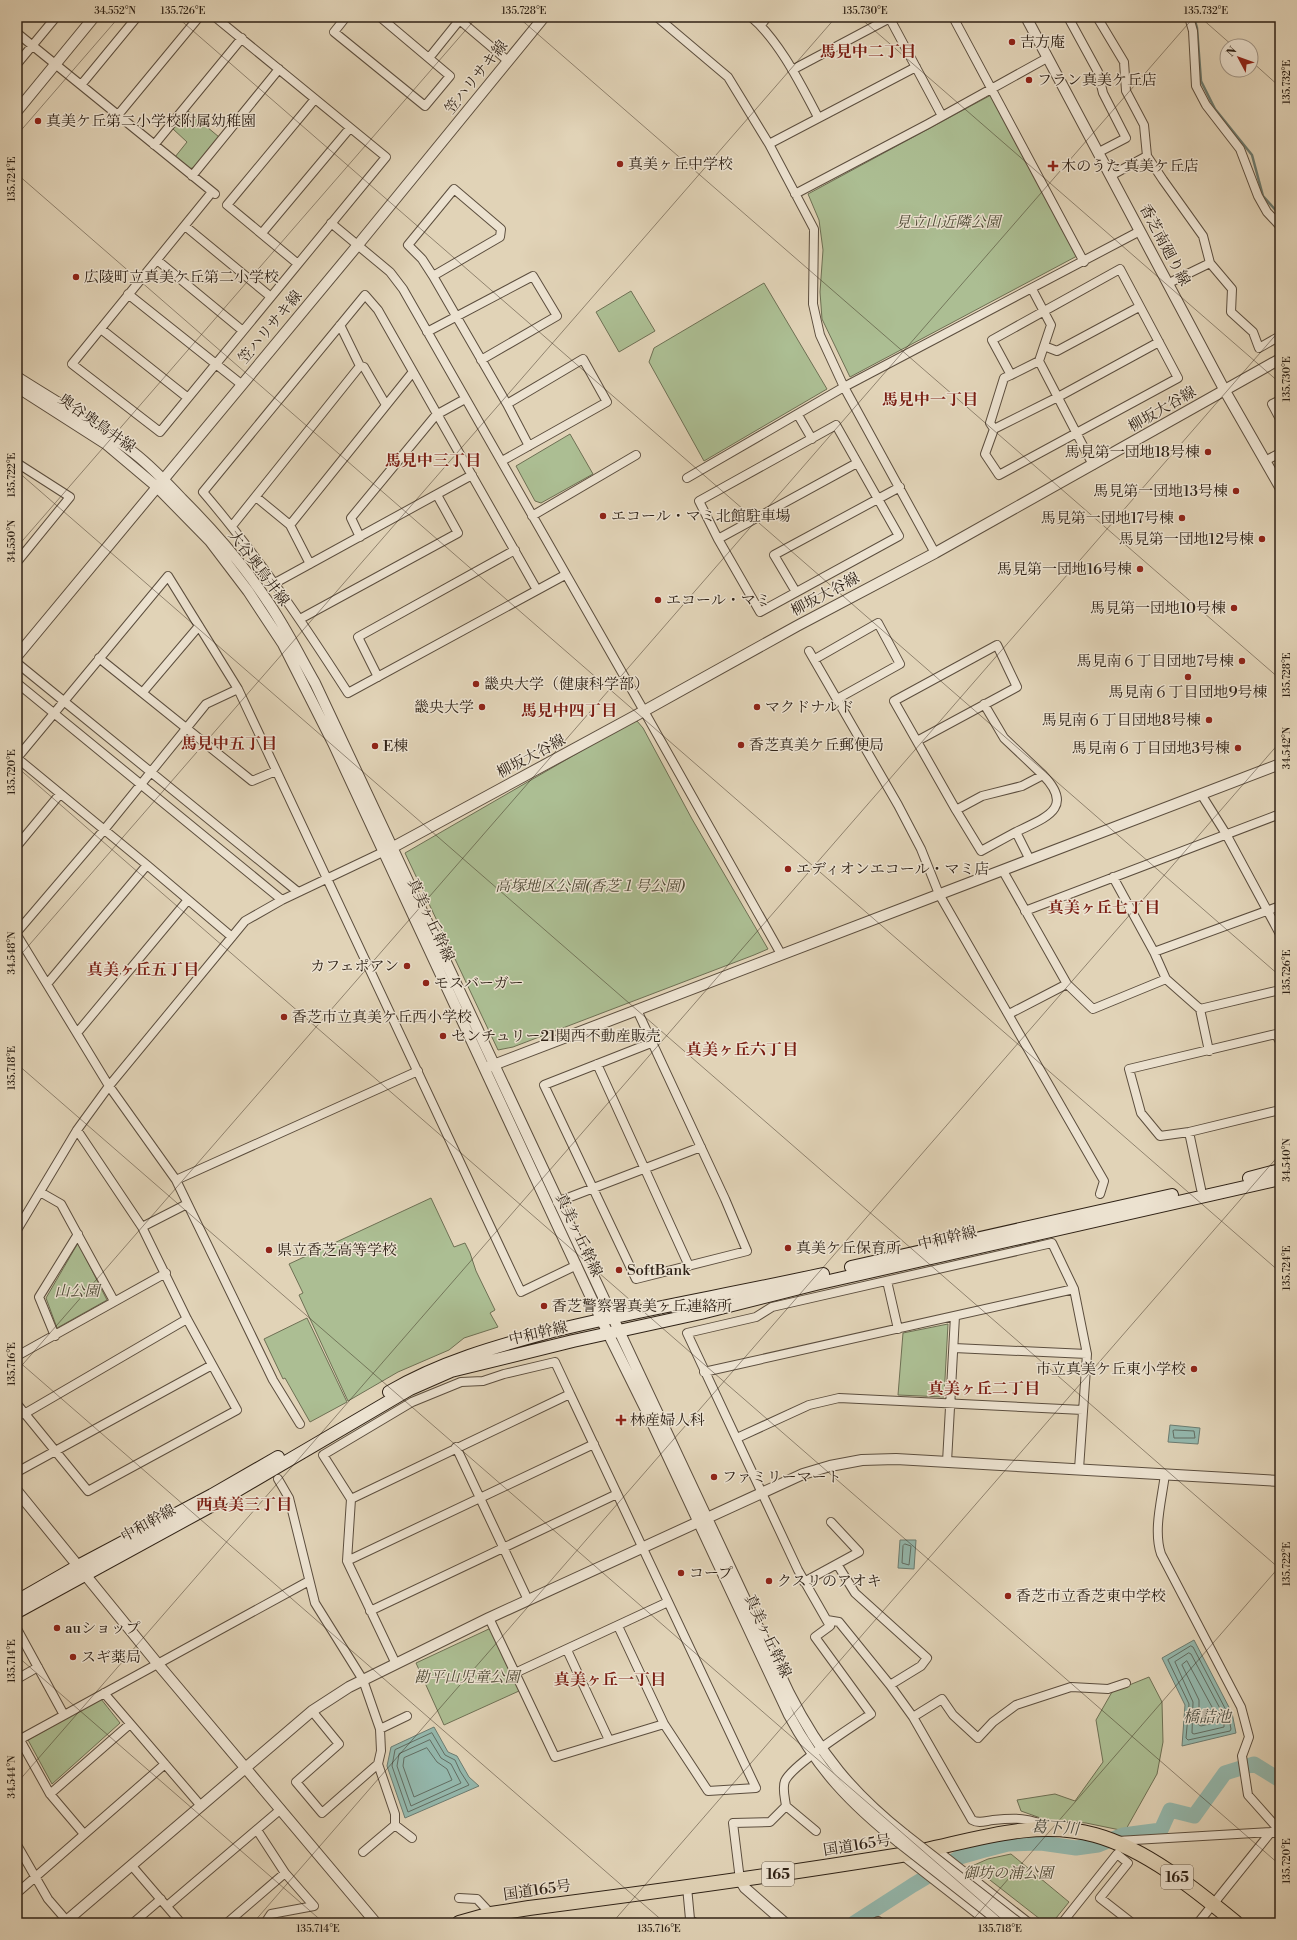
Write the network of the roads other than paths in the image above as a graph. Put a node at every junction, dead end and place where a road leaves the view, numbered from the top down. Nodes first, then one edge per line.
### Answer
1 (56, 17) edge
2 (94, 17) edge
3 (138, 17) edge
4 (199, 17) edge
5 (215, 17) edge
6 (346, 17) edge
7 (544, 17) edge
8 (657, 17) edge
9 (751, 17) edge
10 (767, 17) edge
11 (889, 17) edge
12 (953, 17) edge
13 (1026, 17) edge
14 (1068, 17) edge
15 (1097, 17) edge
16 (1189, 17) edge
17 (384, 18) edge
18 (459, 18) edge
19 (761, 25) junction
20 (17, 33) edge
21 (242, 38) junction
22 (32, 46) junction
23 (429, 58) junction
24 (1047, 58) junction
25 (508, 61) junction
26 (17, 64) edge
27 (55, 64) junction
28 (916, 67) junction
29 (279, 69) junction
30 (792, 70) junction
31 (81, 85) junction
32 (991, 89) junction
33 (315, 99) junction
34 (17, 111) edge
35 (118, 115) junction
36 (942, 116) junction
37 (818, 117) junction
38 (350, 128) junction
39 (769, 144) junction
40 (154, 145) junction
41 (1099, 152) junction
42 (1147, 156) junction
43 (192, 176) junction
44 (1112, 176) junction
45 (795, 194) junction
46 (331, 223) junction
47 (185, 226) junction
48 (1280, 226) edge
49 (1140, 231) junction
50 (262, 233) junction
51 (357, 246) junction
52 (157, 260) junction
53 (1084, 262) junction
54 (1210, 263) junction
55 (298, 264) junction
56 (433, 276) junction
57 (1169, 283) junction
58 (1032, 289) junction
59 (128, 294) junction
60 (271, 297) junction
61 (1139, 307) junction
62 (1045, 311) junction
63 (457, 318) junction
64 (340, 325) junction
65 (101, 329) junction
66 (243, 331) junction
67 (427, 332) junction
68 (1280, 336) edge
69 (1159, 342) junction
70 (1044, 346) junction
71 (1280, 359) edge
72 (481, 360) junction
73 (1039, 361) junction
74 (216, 365) junction
75 (360, 366) junction
76 (412, 373) junction
77 (1010, 375) junction
78 (17, 377) edge
79 (241, 384) junction
80 (17, 387) edge
81 (844, 387) junction
82 (1225, 391) junction
83 (1058, 397) junction
84 (188, 398) junction
85 (465, 399) junction
86 (1280, 400) edge
87 (506, 404) junction
88 (386, 405) junction
89 (436, 415) junction
90 (798, 415) junction
91 (1280, 419) edge
92 (994, 429) junction
93 (1077, 434) junction
94 (812, 439) junction
95 (529, 446) junction
96 (1280, 453) edge
97 (636, 455) dead end
98 (502, 461) junction
99 (1264, 461) junction
100 (857, 462) junction
101 (1094, 465) junction
102 (19, 467) edge
103 (472, 475) junction
104 (687, 478) dead end
105 (160, 483) junction
106 (1280, 487) edge
107 (900, 488) junction
108 (437, 495) junction
109 (256, 497) junction
110 (878, 499) junction
111 (532, 516) junction
112 (290, 524) junction
113 (232, 526) junction
114 (360, 537) junction
115 (718, 539) junction
116 (515, 550) junction
117 (935, 553) junction
118 (17, 562) edge
119 (310, 564) junction
120 (566, 575) junction
121 (276, 583) junction
122 (537, 590) junction
123 (796, 592) junction
124 (300, 620) junction
125 (199, 626) junction
126 (809, 651) dead end
127 (17, 656) edge
128 (99, 658) junction
129 (815, 659) junction
130 (17, 663) edge
131 (378, 677) junction
132 (17, 683) edge
133 (238, 689) junction
134 (142, 692) junction
135 (837, 699) junction
136 (63, 701) junction
137 (984, 704) junction
138 (644, 711) junction
139 (54, 712) junction
140 (186, 728) junction
141 (917, 740) junction
142 (17, 758) edge
143 (1280, 764) edge
144 (151, 771) junction
145 (276, 771) junction
146 (1043, 775) junction
147 (140, 784) junction
148 (60, 794) junction
149 (1201, 794) junction
150 (956, 810) junction
151 (1280, 814) edge
152 (104, 830) junction
153 (1016, 832) junction
154 (1226, 834) junction
155 (17, 846) edge
156 (388, 850) junction
157 (1030, 860) junction
158 (147, 864) junction
159 (1003, 871) junction
160 (1113, 877) junction
161 (328, 880) junction
162 (298, 892) junction
163 (940, 894) junction
164 (282, 900) junction
165 (188, 901) junction
166 (1280, 906) edge
167 (1025, 911) junction
168 (1267, 911) junction
169 (17, 933) edge
170 (1280, 934) edge
171 (232, 937) junction
172 (1154, 952) junction
173 (781, 954) junction
174 (1166, 979) junction
175 (47, 984) junction
176 (1067, 984) junction
177 (1280, 990) edge
178 (1200, 1009) junction
179 (637, 1010) junction
180 (1009, 1014) junction
181 (77, 1033) junction
182 (1280, 1042) edge
183 (651, 1043) junction
184 (1209, 1051) junction
185 (597, 1064) junction
186 (489, 1067) junction
187 (418, 1071) junction
188 (109, 1086) junction
189 (1280, 1110) edge
190 (77, 1130) junction
191 (1189, 1132) junction
192 (701, 1147) junction
193 (645, 1169) junction
194 (1280, 1170) edge
195 (1280, 1179) edge
196 (176, 1180) junction
197 (593, 1189) junction
198 (1201, 1189) junction
199 (40, 1192) junction
200 (1100, 1194) dead end
201 (557, 1202) junction
202 (187, 1204) junction
203 (142, 1227) junction
204 (17, 1230) edge
205 (78, 1234) junction
206 (577, 1266) junction
207 (689, 1266) junction
208 (166, 1273) junction
209 (887, 1281) junction
210 (1074, 1289) junction
211 (114, 1301) junction
212 (955, 1316) junction
213 (606, 1318) junction
214 (187, 1319) junction
215 (898, 1329) junction
216 (614, 1332) junction
217 (54, 1336) junction
218 (954, 1348) junction
219 (1087, 1354) junction
220 (17, 1356) edge
221 (212, 1365) junction
222 (704, 1372) junction
223 (570, 1394) junction
224 (950, 1403) junction
225 (17, 1404) edge
226 (1082, 1410) junction
227 (24, 1414) junction
228 (300, 1424) dead end
229 (737, 1438) junction
230 (594, 1444) junction
231 (456, 1447) junction
232 (55, 1452) junction
233 (947, 1462) junction
234 (1079, 1469) junction
235 (17, 1472) edge
236 (1166, 1474) junction
237 (278, 1479) dead end
238 (1280, 1481) edge
239 (17, 1491) edge
240 (762, 1492) junction
241 (617, 1494) junction
242 (479, 1497) junction
243 (351, 1499) junction
244 (702, 1521) junction
245 (831, 1522) dead end
246 (643, 1548) junction
247 (503, 1549) junction
248 (346, 1561) junction
249 (837, 1564) junction
250 (81, 1571) junction
251 (309, 1581) junction
252 (804, 1582) junction
253 (528, 1600) junction
254 (17, 1601) edge
255 (668, 1602) junction
256 (370, 1611) junction
257 (17, 1612) edge
258 (489, 1618) junction
259 (827, 1620) junction
260 (618, 1626) junction
261 (17, 1629) edge
262 (567, 1650) junction
263 (157, 1663) junction
264 (396, 1664) junction
265 (38, 1667) junction
266 (515, 1673) junction
267 (17, 1679) edge
268 (362, 1680) junction
269 (1126, 1683) dead end
270 (890, 1685) junction
271 (104, 1693) junction
272 (312, 1712) junction
273 (64, 1715) junction
274 (408, 1716) dead end
275 (913, 1717) junction
276 (130, 1724) junction
277 (664, 1724) junction
278 (380, 1729) junction
279 (609, 1740) junction
280 (18, 1741) edge
281 (817, 1752) junction
282 (165, 1764) junction
283 (378, 1764) junction
284 (244, 1768) junction
285 (50, 1794) junction
286 (201, 1806) junction
287 (786, 1806) junction
288 (280, 1809) junction
289 (395, 1825) junction
290 (1051, 1829) junction
291 (257, 1830) junction
292 (1280, 1831) edge
293 (816, 1832) dead end
294 (1271, 1832) junction
295 (84, 1834) junction
296 (1280, 1834) edge
297 (412, 1838) dead end
298 (1112, 1841) junction
299 (902, 1844) junction
300 (17, 1845) edge
301 (937, 1851) junction
302 (363, 1852) dead end
303 (19, 1855) edge
304 (132, 1866) junction
305 (285, 1873) junction
306 (35, 1878) junction
307 (740, 1880) junction
308 (687, 1887) junction
309 (17, 1893) edge
310 (459, 1898) dead end
311 (160, 1899) junction
312 (1213, 1904) junction
313 (167, 1906) junction
314 (491, 1914) junction
315 (66, 1922) edge
316 (690, 1922) edge
317 (133, 1923) edge
318 (181, 1923) edge
319 (227, 1923) edge
320 (265, 1923) edge
321 (376, 1923) edge
322 (459, 1923) edge
323 (785, 1923) edge
324 (874, 1923) edge
325 (881, 1923) edge
326 (988, 1923) edge
327 (1002, 1923) edge
328 (1018, 1923) edge
329 (1029, 1923) edge
330 (1062, 1923) edge
331 (1132, 1923) edge
332 (1198, 1923) edge
333 (1236, 1923) edge

1 - 22 street
2 - 27 street
3 - 31 street
4 - 35 street
5 - 21 street
6 - 23 street
7 - 25 street, 笠ハリサキ線
8 - 39 street
9 - 19 street
10 - 19 street
11 - 28 street
11 - 30 street
12 - 32 street
13 - 24 street, 香芝南廻り線
14 - 41 street
15 - 42 street
16 - 48 street
17 - 23 street
18 - 23 street
18 - 25 street
19 - 30 street
20 - 22 street
21 - 29 street
21 - 40 street
22 - 26 street
22 - 27 street
24 - 32 street
24 - 41 street, 香芝南廻り線
25 - 51 street, 笠ハリサキ線
27 - 31 street
27 - 34 street
28 - 36 street
28 - 37 street
29 - 33 street
29 - 43 street
30 - 37 street
31 - 35 street
32 - 36 street
32 - 53 street
33 - 38 street
33 - 50 street
35 - 40 street
36 - 45 street
37 - 39 street
38 - 46 street
38 - 50 street
39 - 45 street
40 - 43 street
41 - 44 street, 香芝南廻り線
42 - 44 street
42 - 54 street
43 - 47 street
44 - 49 street, 香芝南廻り線
45 - 81 street
46 - 51 street
46 - 55 street
47 - 52 street
47 - 60 street
49 - 53 street
49 - 57 street, 香芝南廻り線
50 - 55 street
51 - 67 street
51 - 79 street, 笠ハリサキ線
52 - 59 street
52 - 66 street
53 - 58 street
54 - 57 street
54 - 68 street
55 - 60 street
56 - 56 street
56 - 63 street
57 - 82 street, 香芝南廻り線
58 - 62 street
58 - 81 street
59 - 65 street
59 - 74 street
60 - 66 street
61 - 62 street
61 - 69 street
61 - 70 street
62 - 70 street
62 - 77 street
63 - 67 street
63 - 72 street
63 - 72 street
64 - 75 street
64 - 76 street
64 - 113 street
65 - 84 street
65 - 84 street
66 - 74 street
67 - 85 street
69 - 83 street
69 - 93 street
70 - 73 street
71 - 82 street, 柳坂大谷線
72 - 87 street
73 - 77 street
73 - 83 street
74 - 79 street
74 - 84 street
75 - 88 street
75 - 109 street
76 - 88 street
76 - 89 street
77 - 92 street
78 - 105 street, 大谷奥鳥井線
79 - 105 street, 笠ハリサキ線
80 - 105 street, 奥谷奥鳥井線
81 - 90 street
81 - 107 street
82 - 99 street, 香芝南廻り線
82 - 101 street, 柳坂大谷線
83 - 92 street
83 - 93 street
85 - 89 street
85 - 98 street
86 - 91 street
87 - 95 street
87 - 95 street
88 - 112 street
89 - 103 street
89 - 114 street
90 - 94 street
90 - 104 street
92 - 93 street
93 - 101 street
94 - 100 street
94 - 115 street
95 - 98 street
96 - 99 street
97 - 111 street
98 - 111 street
99 - 106 street, 香芝南廻り線
100 - 110 street
100 - 115 street
101 - 117 street, 柳坂大谷線
102 - 118 street
103 - 108 street
103 - 116 street
105 - 127 street, 笠ハリサキ線
105 - 156 street, 大谷奥鳥井線
107 - 110 street
107 - 117 street
108 - 114 street
108 - 124 street
109 - 112 street
109 - 113 street
110 - 123 street
110 - 123 street
111 - 120 street
112 - 119 street
113 - 121 street
114 - 119 street
115 - 123 street
116 - 122 street
116 - 131 street
117 - 138 street, 柳坂大谷線
119 - 121 street
120 - 122 street
120 - 138 street
121 - 124 street
122 - 131 street
124 - 131 street
125 - 128 street
125 - 133 street
125 - 134 street
126 - 129 street
128 - 134 street
128 - 136 street
129 - 135 street
129 - 135 street
130 - 136 street
132 - 139 street
133 - 140 street
133 - 145 street
134 - 140 street
135 - 163 street
136 - 139 street
136 - 144 street
137 - 141 street
137 - 141 street
137 - 146 street
138 - 156 street, 柳坂大谷線
138 - 173 street
139 - 142 street
139 - 147 street
140 - 144 street
140 - 145 street
141 - 150 street
142 - 148 street
143 - 149 street
144 - 147 street
144 - 162 street
145 - 161 street
146 - 150 street
146 - 153 street
147 - 152 street
147 - 164 street
148 - 152 street
148 - 155 street
149 - 154 street
149 - 157 street
150 - 153 street
151 - 154 street
152 - 158 street
152 - 169 street
153 - 157 street
154 - 160 street
154 - 168 street
156 - 161 street
156 - 186 street, 真美ヶ丘幹線
157 - 159 street
158 - 165 street
158 - 175 street
159 - 163 street
159 - 167 street
160 - 167 street
160 - 172 street
161 - 162 street
161 - 187 street
162 - 164 street
163 - 173 street
163 - 180 street
164 - 171 street
165 - 171 street
165 - 181 street
166 - 168 street
167 - 176 street
168 - 170 street
168 - 172 street
169 - 175 street
171 - 188 street
172 - 174 street
173 - 179 street
174 - 176 street
174 - 178 street
175 - 181 street
176 - 180 street
177 - 178 street
178 - 184 street
179 - 183 street
179 - 186 street
180 - 200 street
181 - 188 street
182 - 184 street
183 - 185 street
183 - 192 street
184 - 191 street
185 - 193 street
185 - 197 street
186 - 201 street, 真美ヶ丘幹線
186 - 206 street, 真美ヶ丘幹線
187 - 196 street
187 - 206 street
188 - 190 street
188 - 196 street
189 - 191 street
190 - 199 street
190 - 203 street
191 - 198 street
192 - 193 street
192 - 207 street
193 - 197 street
193 - 207 street
194 - 198 main road, 中和幹線
195 - 216 main road, 中和幹線
196 - 202 street
197 - 201 street
197 - 207 street
198 - 213 main road, 中和幹線
199 - 204 street
199 - 205 street
201 - 213 street, 真美ヶ丘幹線
202 - 203 street
202 - 228 street
203 - 208 street
205 - 211 street
205 - 217 street
206 - 213 street, 真美ヶ丘幹線
208 - 211 street
208 - 214 street
209 - 210 street
209 - 215 street
209 - 222 street
210 - 212 street
210 - 219 street
211 - 217 street
212 - 215 street
212 - 218 street
213 - 216 street, 真美ヶ丘幹線
213 - 250 main road, 中和幹線
214 - 221 street
214 - 227 street
215 - 222 street
216 - 244 street, 真美ヶ丘幹線
216 - 250 main road, 中和幹線
217 - 220 street
218 - 219 street
218 - 224 street
219 - 226 street
221 - 232 street
221 - 232 street
222 - 229 street
223 - 230 street
223 - 231 street
223 - 243 street
224 - 226 street
224 - 229 street
224 - 233 street
225 - 227 street
226 - 234 street
227 - 232 street
229 - 240 street
230 - 241 street
230 - 242 street
231 - 242 street
231 - 243 street
232 - 235 street
233 - 234 street
233 - 240 street
234 - 236 street
236 - 238 street
236 - 292 street
237 - 251 street
239 - 250 street
240 - 244 street
240 - 252 street
241 - 246 street
241 - 247 street
242 - 247 street
242 - 248 street
243 - 248 street
244 - 246 street
244 - 281 street, 真美ヶ丘幹線
245 - 249 street
246 - 253 street
246 - 255 street
247 - 253 street
247 - 256 street
248 - 256 street
249 - 252 street
249 - 270 street
250 - 254 main road, 中和幹線
250 - 257 main road, 中和幹線
250 - 263 street
251 - 263 street
251 - 268 street
252 - 259 street
253 - 258 street
255 - 260 street
255 - 277 street
256 - 264 street
258 - 264 street
258 - 266 street
259 - 270 street
259 - 281 street
260 - 262 street
260 - 277 street
261 - 265 street
262 - 266 street
262 - 279 street
263 - 271 street
263 - 284 street
264 - 268 street
265 - 267 street
265 - 273 street
266 - 279 street
268 - 272 street
268 - 278 street
269 - 275 street
270 - 275 street
271 - 273 street
271 - 276 street
272 - 283 street
272 - 284 street
273 - 280 street
274 - 278 street
275 - 290 street
276 - 282 street
276 - 285 street
277 - 279 street
278 - 283 street
280 - 285 street
281 - 287 street
281 - 299 street, 真美ヶ丘幹線
282 - 286 street
282 - 295 street
283 - 289 street
284 - 286 street
284 - 288 street
285 - 295 street
286 - 304 street
287 - 293 street
287 - 307 street
288 - 291 street
288 - 321 street
289 - 297 street
289 - 302 street
290 - 298 highway, 国道165号 / 165
290 - 301 highway, 国道165号 / 165
291 - 305 street
291 - 313 street
294 - 296 street
294 - 298 street
294 - 312 street
295 - 306 street
298 - 312 highway, 国道165号 / 165
299 - 301 highway, 国道165号 / 165
299 - 307 highway, 国道165号 / 165
299 - 326 street
299 - 327 street, bridge
299 - 328 street, bridge
300 - 303 street
301 - 329 street
303 - 306 street
304 - 311 street
304 - 315 street
305 - 319 street
305 - 320 street
306 - 309 street
306 - 315 street
307 - 308 highway, 国道165号 / 165
307 - 323 street
308 - 314 highway, 国道165号 / 165
308 - 316 street
310 - 314 street
311 - 313 street
311 - 317 street
312 - 332 street
312 - 333 highway, 国道165号 / 165
313 - 318 street
314 - 322 highway, 国道165号 / 165
324 - 325 street
330 - 331 street

